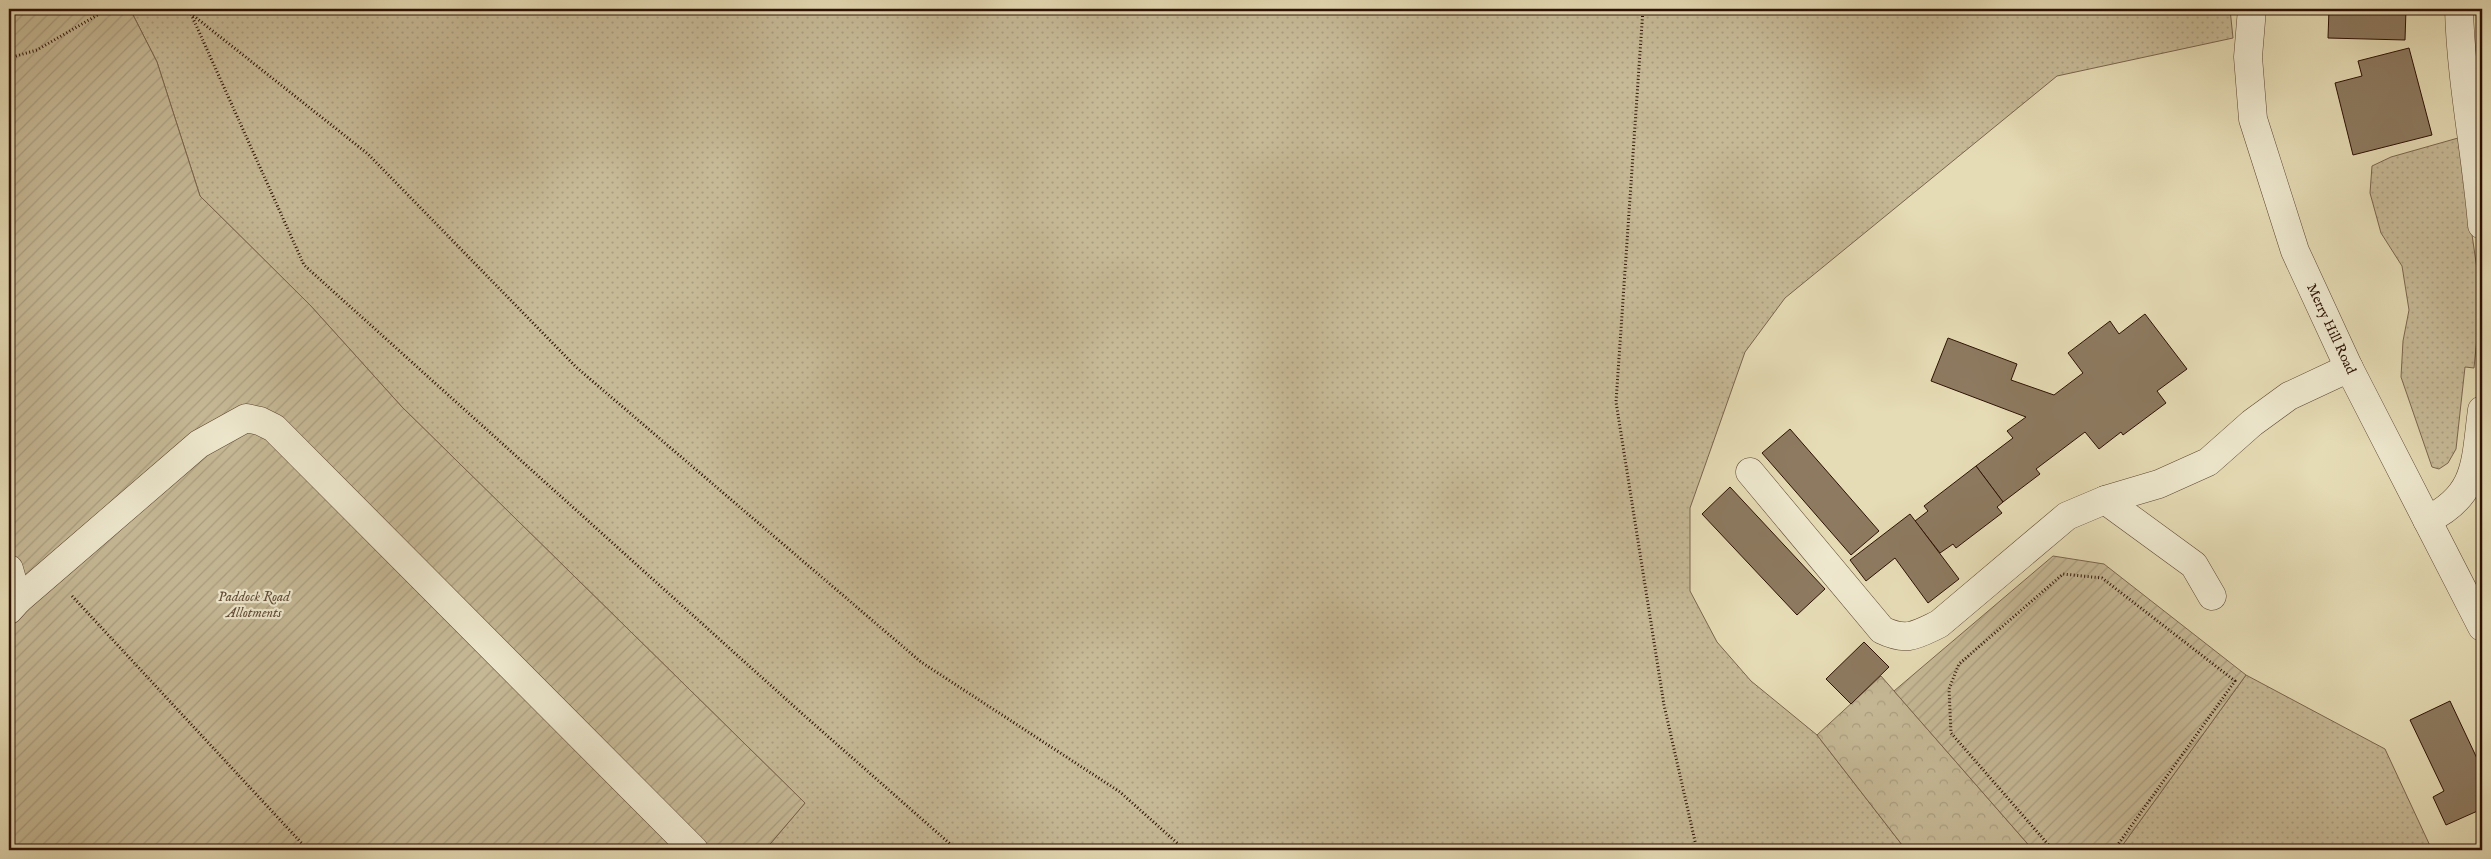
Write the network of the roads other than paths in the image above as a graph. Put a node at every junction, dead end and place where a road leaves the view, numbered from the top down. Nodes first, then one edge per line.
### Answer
1 (2252, 9) edge
2 (2459, 9) edge
3 (2473, 87) edge
4 (2482, 225) edge
5 (2349, 368) junction
6 (2482, 410) edge
7 (1750, 472) dead end
8 (2105, 500) junction
9 (2427, 520) junction
10 (9, 569) edge
11 (2212, 596) dead end
12 (13, 605) edge
13 (2482, 627) edge
14 (694, 850) edge

1 - 5 street, Merry Hill Road
2 - 3 street
3 - 4 street
5 - 8 street
5 - 9 street, Merry Hill Road
6 - 9 street
7 - 8 street
8 - 11 street
9 - 13 street, Merry Hill Road
10 - 12 street
12 - 14 street

